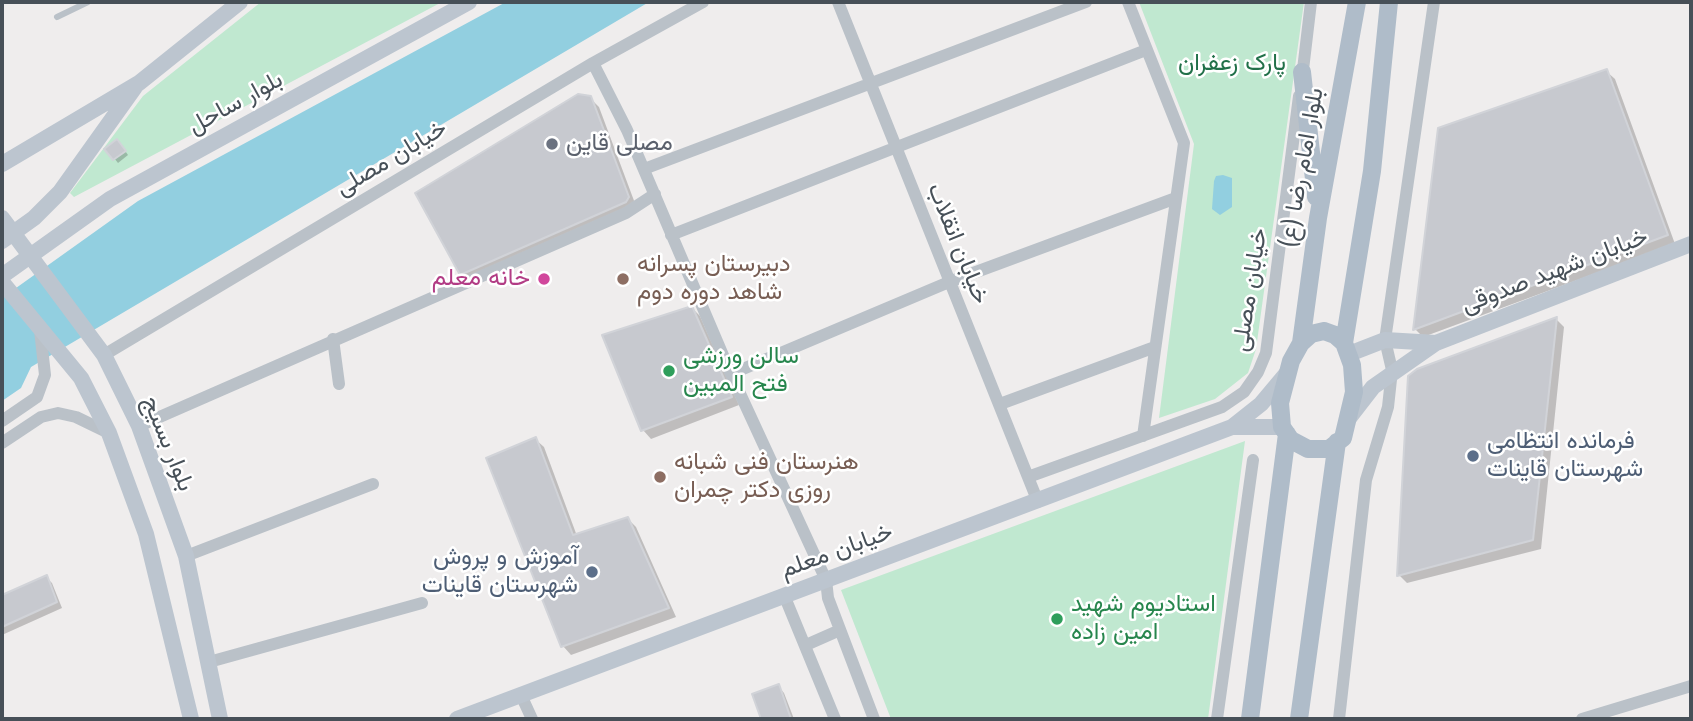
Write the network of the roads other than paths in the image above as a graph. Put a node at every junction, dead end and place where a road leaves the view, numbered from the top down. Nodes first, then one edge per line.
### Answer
1 (88, 2) edge
2 (240, 2) edge
3 (470, 2) edge
4 (703, 2) edge
5 (838, 2) edge
6 (1086, 2) edge
7 (1128, 2) edge
8 (1311, 2) edge
9 (1357, 2) edge
10 (1389, 2) edge
11 (1434, 2) edge
12 (57, 17) dead end
13 (1146, 50) junction
14 (593, 63) junction
15 (1302, 72) junction
16 (870, 82) junction
17 (139, 83) junction
18 (896, 147) junction
19 (2, 164) edge
20 (644, 169) junction
21 (655, 194) junction
22 (1176, 198) junction
23 (2, 218) edge
24 (1318, 218) junction
25 (671, 235) junction
26 (8, 237) edge
27 (1691, 244) edge
28 (30, 254) junction
29 (2, 276) edge
30 (2, 282) edge
31 (949, 282) junction
32 (40, 330) junction
33 (333, 338) junction
34 (1385, 340) junction
35 (1301, 343) junction
36 (1436, 343) junction
37 (1155, 347) junction
38 (1347, 348) junction
39 (104, 355) junction
40 (1392, 370) junction
41 (1287, 373) junction
42 (731, 374) junction
43 (339, 384) dead end
44 (1000, 404) junction
45 (23, 407) junction
46 (1349, 418) junction
47 (2, 421) edge
48 (31, 424) junction
49 (139, 426) junction
50 (1232, 427) junction
51 (1284, 430) junction
52 (108, 433) junction
53 (1143, 436) junction
54 (1337, 442) junction
55 (2, 443) edge
56 (1253, 460) dead end
57 (1028, 477) junction
58 (373, 484) dead end
59 (1038, 502) junction
60 (186, 556) junction
61 (826, 580) junction
62 (784, 595) junction
63 (422, 603) dead end
64 (840, 630) junction
65 (806, 645) junction
66 (209, 662) junction
67 (1691, 686) edge
68 (521, 695) junction
69 (191, 719) edge
70 (220, 719) edge
71 (457, 719) edge
72 (532, 719) edge
73 (835, 719) edge
74 (874, 719) edge
75 (1217, 719) edge
76 (1250, 719) edge
77 (1299, 719) edge
78 (1339, 719) edge
79 (1582, 719) edge

1 - 12 lane
2 - 17 main road
3 - 28 main road, بلوار ساحل
4 - 14 street, خیابان مصلی
5 - 16 street, خیابان انقلاب
6 - 16 street
7 - 13 street
8 - 15 street, خیابان مصلی
9 - 24 main road, بلوار امام رضا (ع)
10 - 38 main road
11 - 34 street
13 - 18 street
13 - 22 street
14 - 20 street
14 - 39 street, خیابان مصلی
15 - 24 main road
15 - 53 street, خیابان مصلی
16 - 18 street, خیابان انقلاب
16 - 20 street
17 - 19 main road
17 - 26 main road
18 - 25 street
18 - 31 street, خیابان انقلاب
20 - 21 street
21 - 25 street
21 - 33 street
22 - 31 street
22 - 37 street
23 - 26 main road, بلوار بسیج
24 - 35 main road, بلوار امام رضا (ع)
25 - 42 street
26 - 28 main road, بلوار بسیج
27 - 36 main road, خیابان شهید صدوقی
28 - 29 main road, بلوار ساحل
28 - 39 main road, بلوار بسیج
30 - 32 main road, بلوار بسیج
31 - 42 street
31 - 44 street, خیابان انقلاب
32 - 45 street
32 - 52 main road, بلوار بسیج
33 - 43 street
33 - 49 street
34 - 36 main road
34 - 38 main road
34 - 40 street
35 - 38 main road
35 - 41 main road
36 - 40 main road
37 - 44 street
37 - 53 street
38 - 46 main road
39 - 49 main road, بلوار بسیج
40 - 46 main road
40 - 78 street
41 - 50 main road
41 - 51 main road
42 - 61 street
44 - 57 street, خیابان انقلاب
45 - 47 street
45 - 48 street
46 - 54 main road
48 - 52 street
48 - 55 street
49 - 60 main road, بلوار بسیج
50 - 51 main road
50 - 59 main road, خیابان معلم
51 - 54 main road
51 - 76 main road
52 - 69 main road, بلوار بسیج
53 - 57 street, خیابان مصلی
54 - 77 main road
56 - 75 street
57 - 59 street, خیابان انقلاب
58 - 60 street
59 - 61 main road, خیابان معلم
60 - 66 main road, بلوار بسیج
61 - 62 main road, خیابان معلم
61 - 64 street
62 - 65 street
62 - 68 main road, خیابان معلم
63 - 66 street
64 - 65 street
64 - 74 street
65 - 73 street
66 - 70 main road, بلوار بسیج
67 - 79 street
68 - 71 main road, خیابان معلم
68 - 72 street

